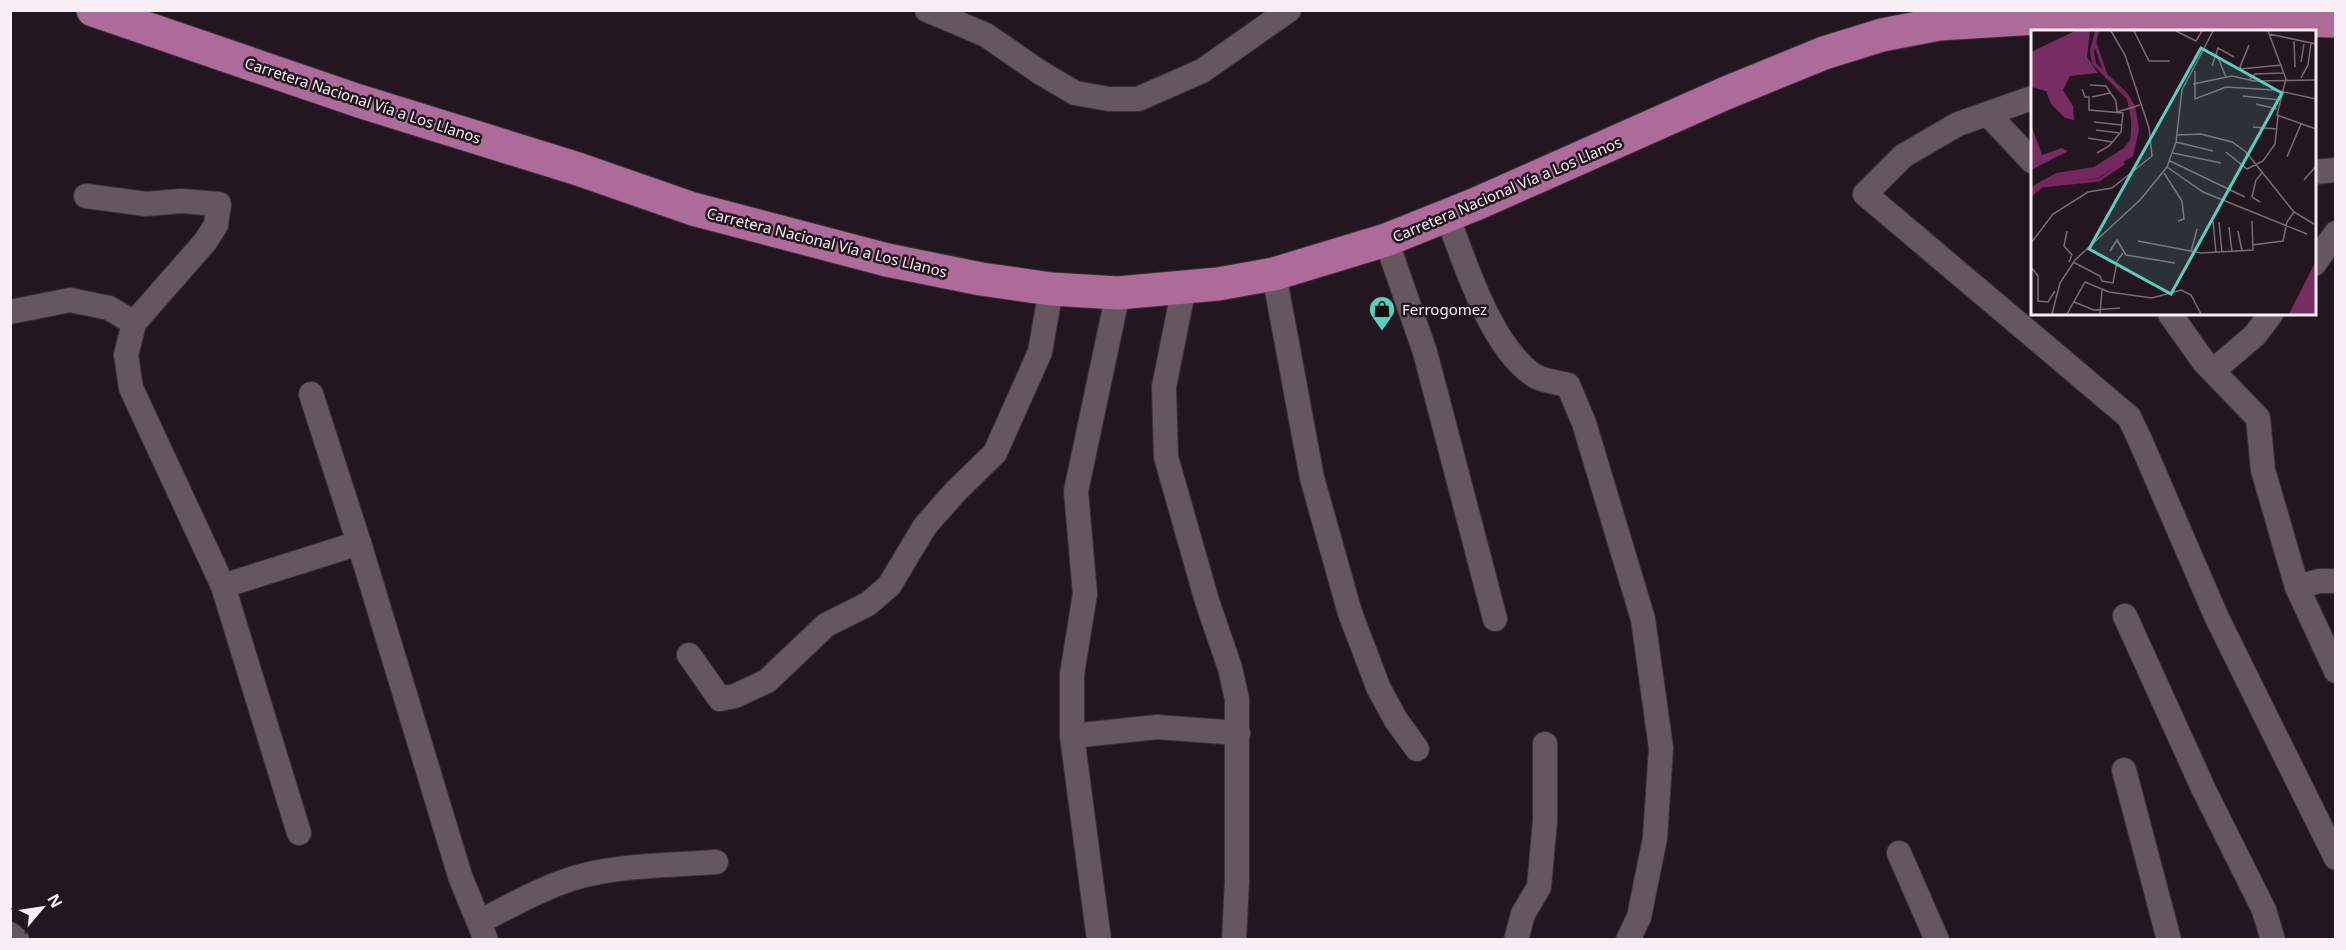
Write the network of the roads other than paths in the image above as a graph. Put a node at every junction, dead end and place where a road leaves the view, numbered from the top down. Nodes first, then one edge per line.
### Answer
1 (93, 10) edge
2 (927, 10) edge
3 (1290, 10) edge
4 (2233, 19) junction
5 (2336, 21) edge
6 (2206, 30) edge
7 (2031, 98) edge
8 (1988, 114) junction
9 (2031, 160) edge
10 (2336, 170) edge
11 (2316, 172) edge
12 (86, 196) dead end
13 (1447, 216) junction
14 (2336, 233) edge
15 (1386, 240) junction
16 (2316, 261) edge
17 (1274, 274) junction
18 (1184, 287) junction
19 (1051, 289) junction
20 (1118, 293) junction
21 (10, 312) edge
22 (2171, 315) edge
23 (2270, 315) edge
24 (134, 323) junction
25 (2213, 371) junction
26 (311, 394) dead end
27 (359, 543) junction
28 (2336, 581) edge
29 (223, 586) junction
30 (2297, 587) junction
31 (2125, 616) dead end
32 (1495, 619) dead end
33 (689, 654) dead end
34 (2336, 671) edge
35 (1238, 733) junction
36 (1072, 736) junction
37 (1545, 744) dead end
38 (1417, 750) dead end
39 (2124, 770) dead end
40 (299, 833) dead end
41 (1899, 853) dead end
42 (2336, 858) edge
43 (716, 862) dead end
44 (483, 931) edge
45 (10, 934) edge
46 (17, 939) edge
47 (1099, 939) edge
48 (1234, 939) edge
49 (1516, 939) edge
50 (1628, 939) edge
51 (1937, 939) edge
52 (2169, 939) edge
53 (2273, 939) edge

1 - 19 highway, Carretera Nacional Vía a Los Llanos
2 - 3 street
4 - 5 highway, Carretera Nacional Vía a Los Llanos
4 - 6 street
4 - 13 highway, Carretera Nacional Vía a Los Llanos
7 - 8 street
8 - 9 street
8 - 42 street
10 - 11 street
12 - 24 street
13 - 15 highway, Carretera Nacional Vía a Los Llanos
13 - 50 street
14 - 16 street
15 - 17 highway, Carretera Nacional Vía a Los Llanos
15 - 32 street
17 - 18 highway, Carretera Nacional Vía a Los Llanos
17 - 38 street
18 - 20 highway, Carretera Nacional Vía a Los Llanos
18 - 35 street
19 - 20 highway, Carretera Nacional Vía a Los Llanos
19 - 33 street
20 - 36 street
21 - 24 street
22 - 25 street
23 - 25 street
24 - 29 street
25 - 30 street
26 - 27 street
27 - 29 street
27 - 44 street
28 - 30 street
29 - 40 street
30 - 34 street
31 - 53 street
35 - 36 street
35 - 48 street
36 - 47 street
37 - 49 street
39 - 52 street
41 - 51 street
43 - 44 street
45 - 46 street

